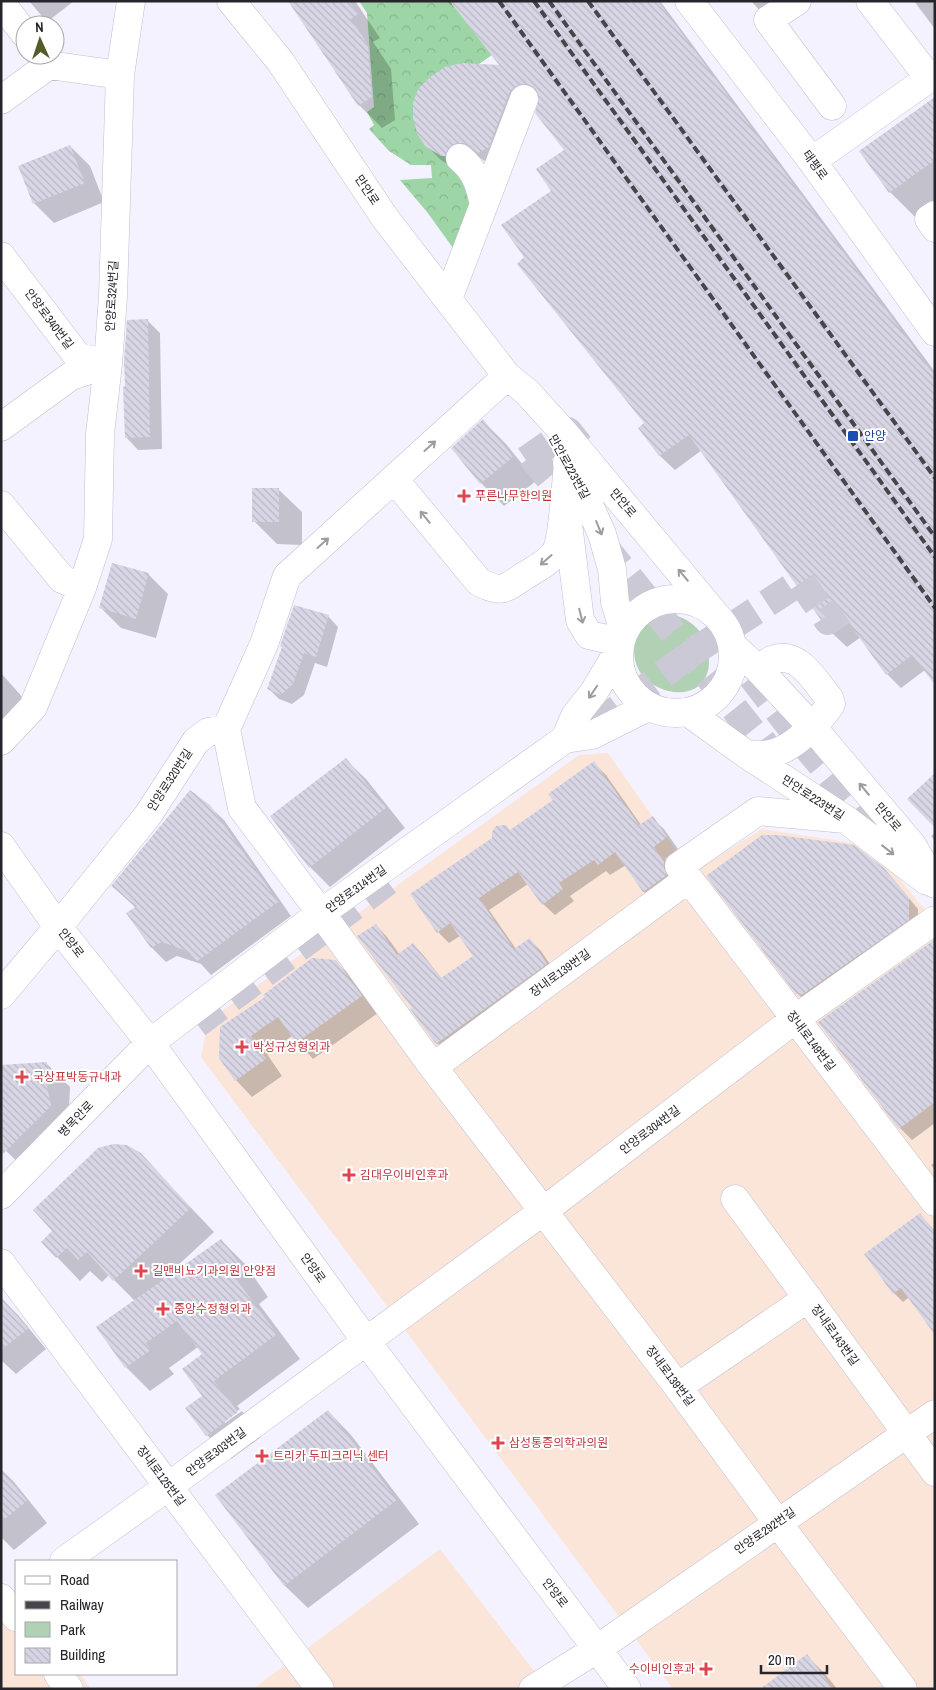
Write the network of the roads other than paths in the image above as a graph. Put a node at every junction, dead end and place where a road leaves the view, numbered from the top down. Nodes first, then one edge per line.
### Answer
1 (131, 1) edge
2 (231, 1) edge
3 (689, 1) edge
4 (797, 1) edge
5 (870, 1) edge
6 (1, 3) edge
7 (15, 21) edge
8 (65, 64) edge
9 (40, 65) edge
10 (120, 75) junction
11 (932, 76) edge
12 (524, 98) dead end
13 (1, 100) edge
14 (832, 106) dead end
15 (460, 158) dead end
16 (812, 160) junction
17 (484, 205) junction
18 (935, 215) edge
19 (935, 228) edge
20 (1, 256) edge
21 (448, 299) junction
22 (935, 332) edge
23 (108, 364) junction
24 (517, 384) junction
25 (1, 427) edge
26 (568, 464) junction
27 (394, 479) junction
28 (565, 498) junction
29 (1, 504) edge
30 (82, 588) junction
31 (714, 613) junction
32 (621, 641) junction
33 (733, 646) junction
34 (648, 707) junction
35 (689, 713) junction
36 (819, 721) junction
37 (226, 728) junction
38 (565, 739) junction
39 (1, 741) edge
40 (746, 754) junction
41 (845, 819) junction
42 (1, 846) edge
43 (683, 873) junction
44 (935, 886) edge
45 (321, 914) junction
46 (935, 920) edge
47 (58, 927) junction
48 (1, 995) edge
49 (795, 1019) junction
50 (150, 1043) junction
51 (433, 1067) junction
52 (1, 1195) edge
53 (735, 1199) dead end
54 (935, 1202) edge
55 (542, 1212) junction
56 (1, 1263) edge
57 (808, 1298) junction
58 (366, 1341) junction
59 (678, 1387) junction
60 (935, 1414) edge
61 (907, 1434) junction
62 (935, 1472) edge
63 (169, 1486) junction
64 (777, 1522) junction
65 (65, 1560) edge
66 (597, 1649) junction
67 (59, 1675) edge
68 (69, 1689) edge
69 (320, 1689) edge
70 (533, 1689) edge
71 (627, 1689) edge
72 (903, 1689) edge

1 - 10 street, 안양로324번길
2 - 21 street, 만안로
3 - 16 street, 태평로
4 - 14 street
5 - 11 street
6 - 7 street
8 - 10 street
9 - 13 street
10 - 23 street, 안양로324번길
11 - 16 street
12 - 17 street
15 - 17 street
16 - 22 street, 태평로
17 - 21 street
18 - 19 street
20 - 23 street, 안양로340번길
21 - 24 street, 만안로
23 - 25 street
23 - 30 street, 안양로324번길
24 - 26 street, 만안로223번길
27 -> 24 street
31 -> 24 street, 만안로
26 - 28 street
26 -> 32 street, 만안로223번길
28 -> 27 street
37 -> 27 street
28 -> 32 street
29 - 30 street
30 - 39 street, 안양로324번길
31 - 32 street
31 - 33 street
32 - 34 street
32 -> 38 street
33 - 35 street
33 - 36 street, 만안로
34 - 35 street
34 - 38 street
35 - 40 street, 만안로223번길
36 - 40 street
44 -> 36 street, 만안로
37 - 45 street, 장내로139번길
37 - 47 street, 안양로320번길
38 - 45 street, 안양로314번길
40 - 41 street, 만안로223번길
41 - 43 street, 장내로139번길
41 -> 44 street, 만안로223번길
42 - 47 street, 안양로
43 - 49 street, 장내로149번길
43 - 51 street, 장내로139번길
45 - 50 street, 안양로314번길
45 - 51 street, 장내로139번길
46 - 49 street, 안양로304번길
47 - 48 street, 안양로320번길
47 - 50 street, 안양로
49 - 54 street, 장내로149번길
49 - 55 street, 안양로304번길
50 - 52 street, 병목안로
50 - 58 street, 안양로
51 - 55 street, 장내로139번길
53 - 57 street, 장내로143번길
55 - 58 street, 안양로304번길
55 - 59 street, 장내로139번길
56 - 63 street, 장내로125번길
57 - 59 street
57 - 61 street, 장내로143번길
58 - 63 street, 안양로303번길
58 - 66 street, 안양로
59 - 64 street, 장내로139번길
60 - 61 street, 안양로292번길
61 - 62 street, 장내로143번길
61 - 64 street, 안양로292번길
63 - 65 street, 안양로303번길
63 - 69 street, 장내로125번길
64 - 66 street, 안양로292번길
64 - 72 street, 장내로139번길
66 - 70 street, 안양로292번길
66 - 71 street, 안양로
67 - 68 street

